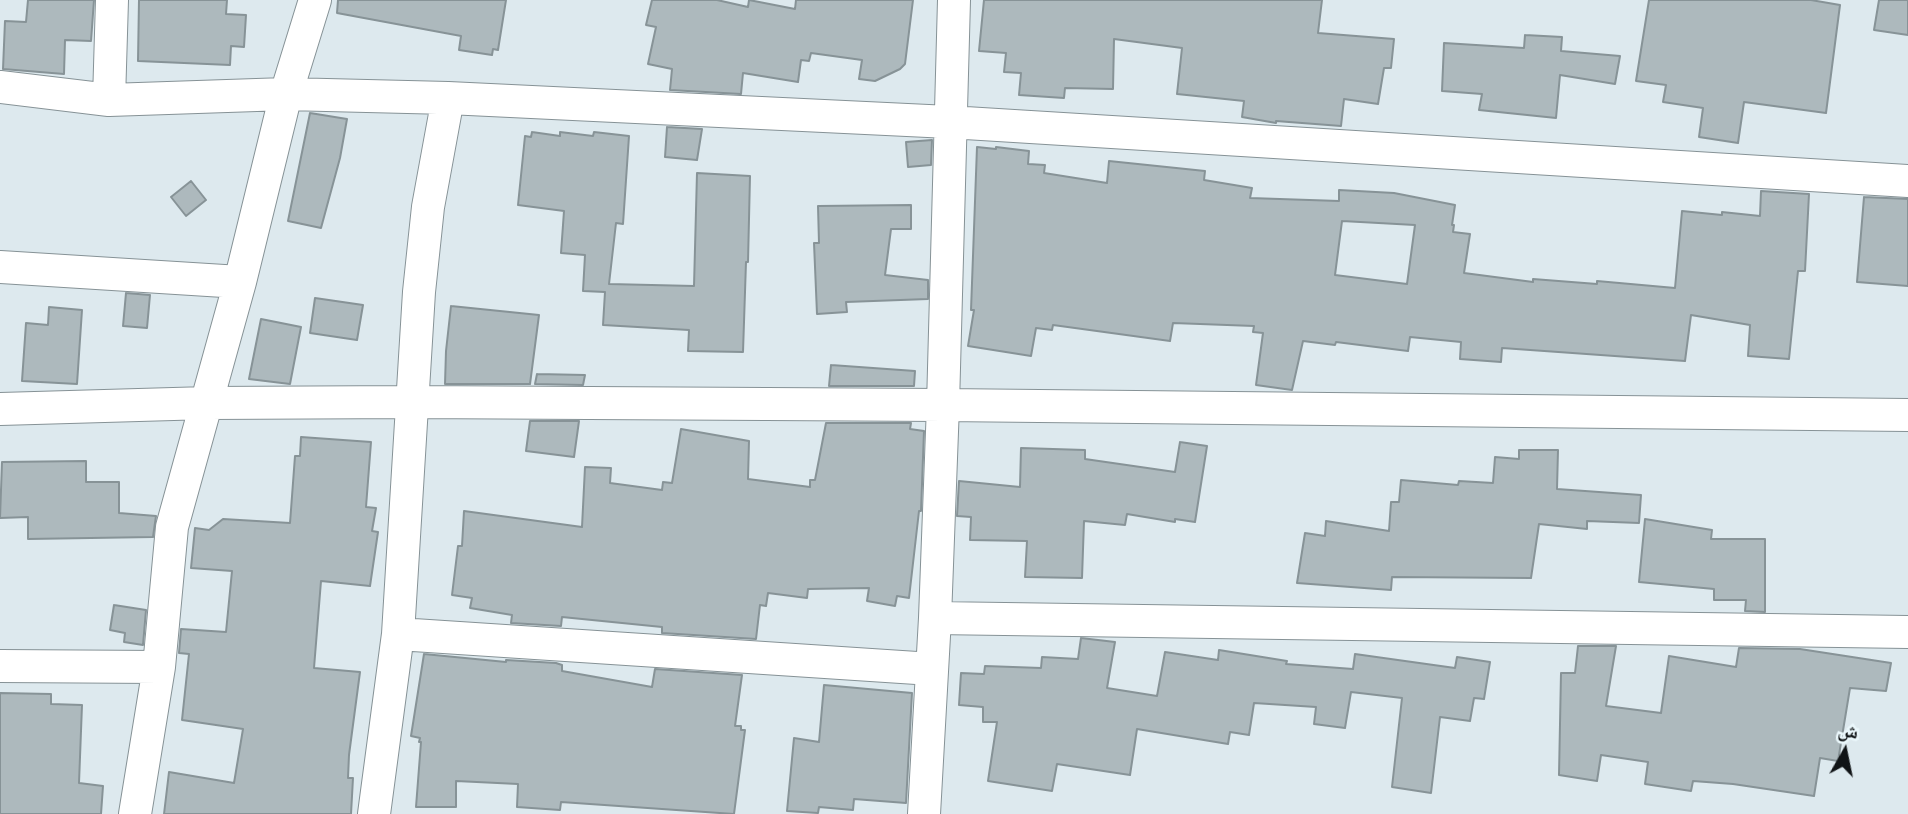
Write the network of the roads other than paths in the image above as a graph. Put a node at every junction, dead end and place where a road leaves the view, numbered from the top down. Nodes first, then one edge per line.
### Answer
1 (112, 0) edge
2 (314, 0) edge
3 (954, 0) edge
4 (0, 87) edge
5 (286, 94) junction
6 (448, 99) junction
7 (109, 100) junction
8 (949, 122) junction
9 (1908, 181) edge
10 (0, 267) edge
11 (240, 282) junction
12 (412, 402) junction
13 (208, 403) junction
14 (943, 405) junction
15 (0, 409) edge
16 (1908, 415) edge
17 (935, 618) junction
18 (1908, 632) edge
19 (398, 634) junction
20 (0, 666) edge
21 (159, 667) junction
22 (932, 669) junction
23 (135, 814) edge
24 (374, 814) edge
25 (924, 814) edge

1 - 7 street
2 - 5 street
3 - 8 street
4 - 7 street
5 - 6 street
5 - 7 street
5 - 11 street
6 - 8 street
6 - 12 street
8 - 9 street
8 - 14 street
10 - 11 street
11 - 13 street
12 - 13 street
12 - 14 street
12 - 19 street
13 - 15 street
13 - 21 street
14 - 16 street
14 - 17 street
17 - 18 street
17 - 22 street
19 - 22 street
19 - 24 street
20 - 21 street
21 - 23 street
22 - 25 street

